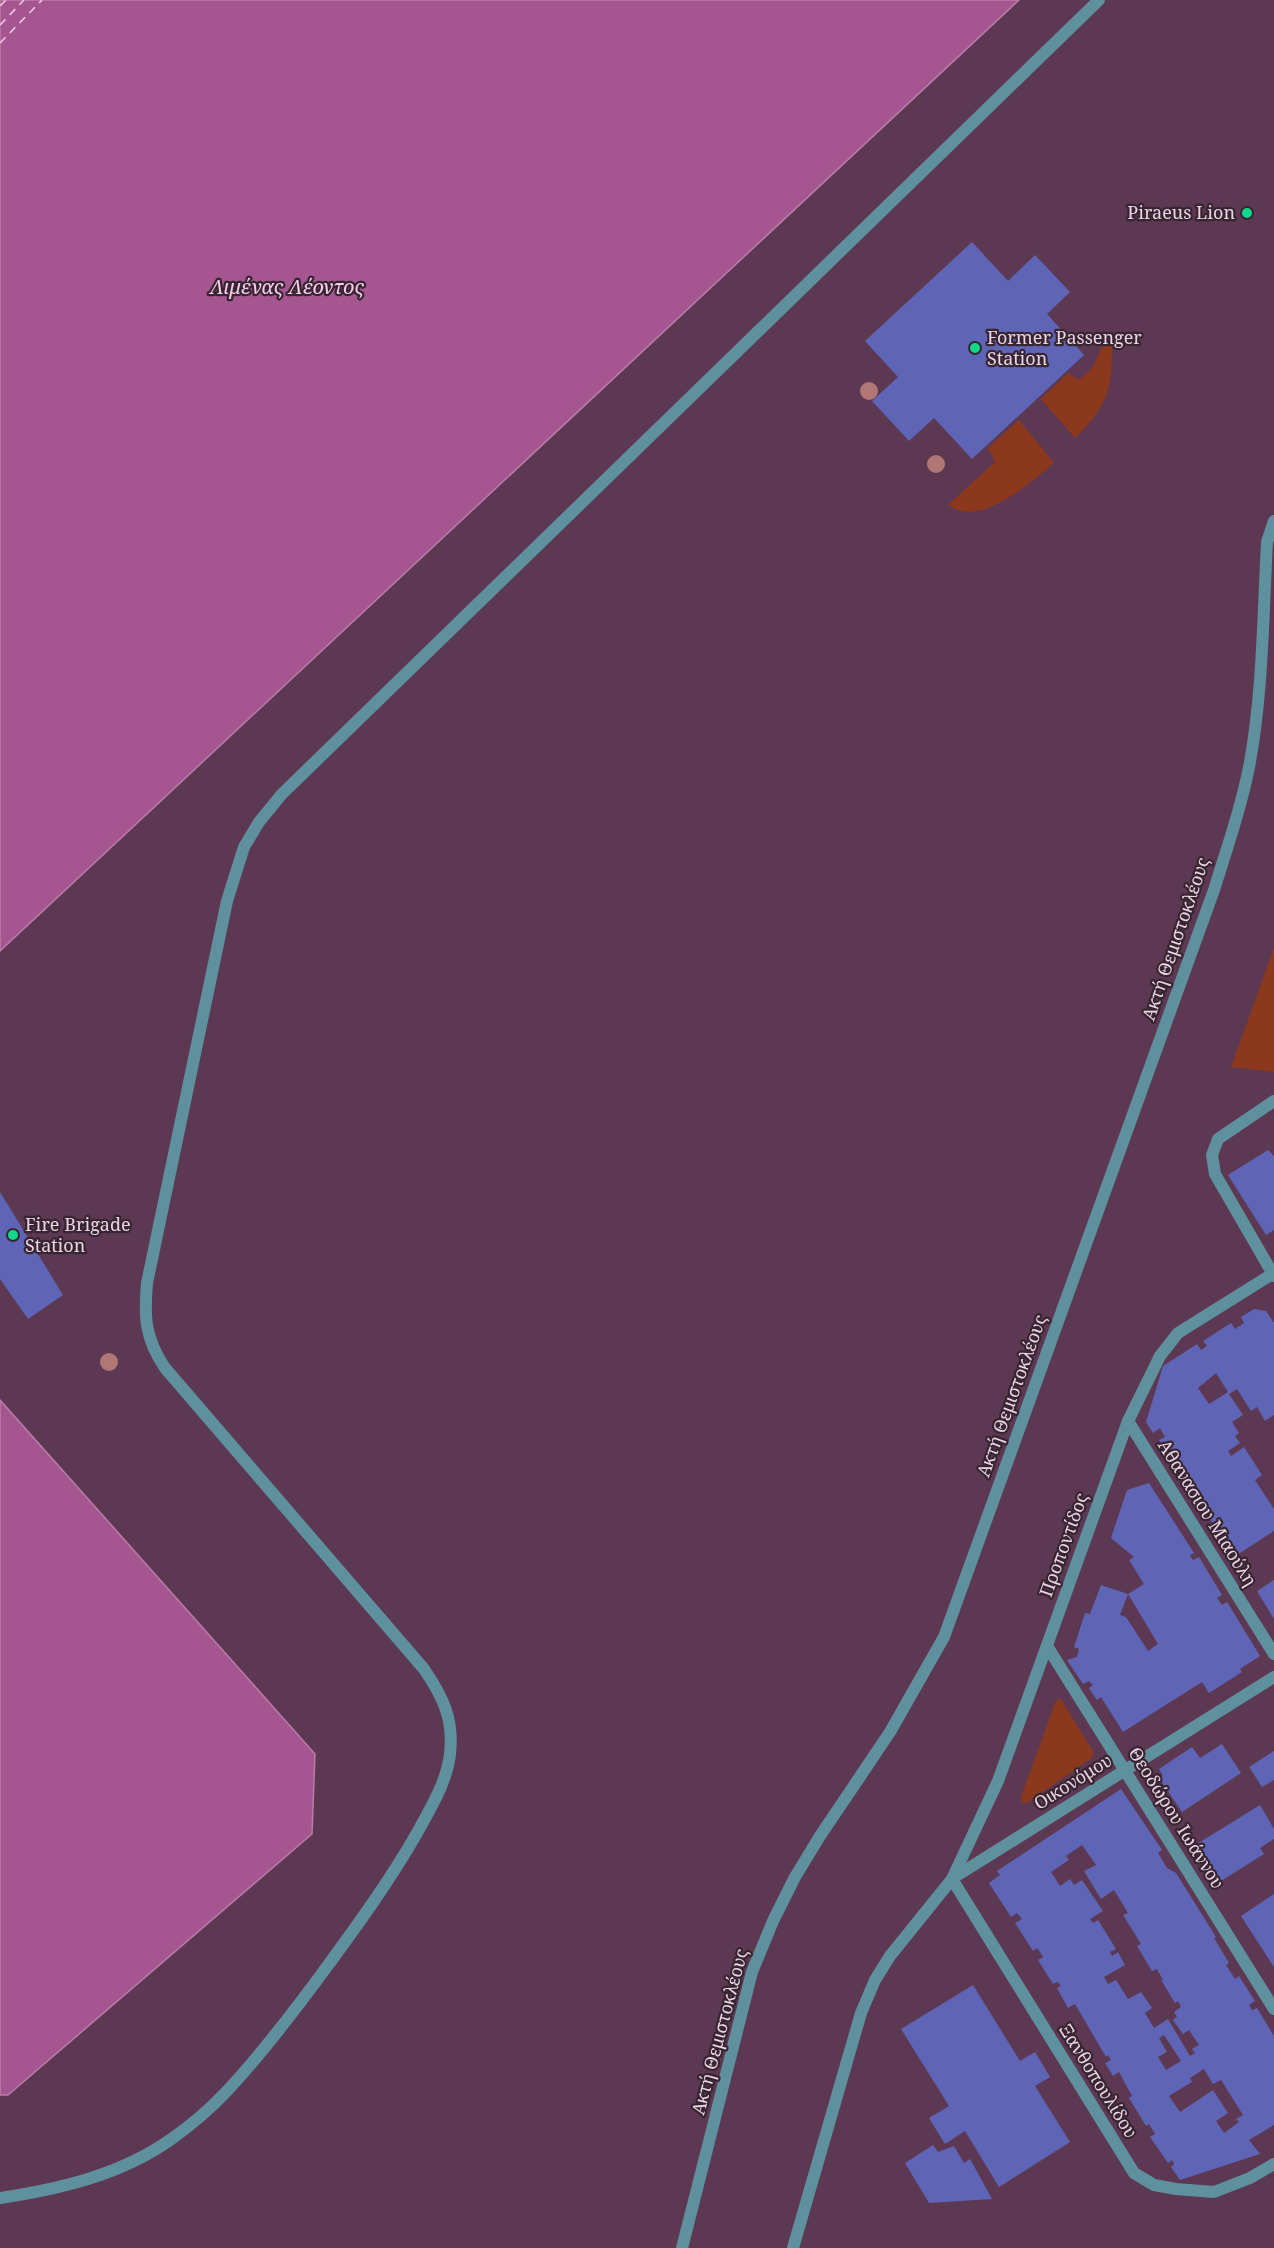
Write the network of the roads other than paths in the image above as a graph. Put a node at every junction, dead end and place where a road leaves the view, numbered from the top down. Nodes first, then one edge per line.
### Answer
1 (1099, 0) edge
2 (1274, 521) edge
3 (1274, 1101) edge
4 (1274, 1275) edge
5 (1128, 1420) junction
6 (1047, 1646) junction
7 (1274, 1654) edge
8 (1274, 1677) edge
9 (1125, 1770) junction
10 (952, 1879) junction
11 (1274, 2009) edge
12 (1274, 2164) edge
13 (0, 2198) edge
14 (682, 2248) edge
15 (793, 2248) edge

1 - 13 street
2 - 14 street, Ακτή Θεμιστοκλέους
3 - 4 street
4 - 5 street, Προποντίδος
5 - 6 street, Προποντίδος
5 - 7 street, Αθανασιου Μιαούλη
6 - 9 street, Θεοδώρου Ιωάννου
6 - 10 street, Προποντίδος
8 - 9 street, Οικονόμου
9 - 10 street, Οικονόμου
9 - 11 street, Θεοδώρου Ιωάννου
10 - 12 street, Ξανθοπουλίδου
10 - 15 street

